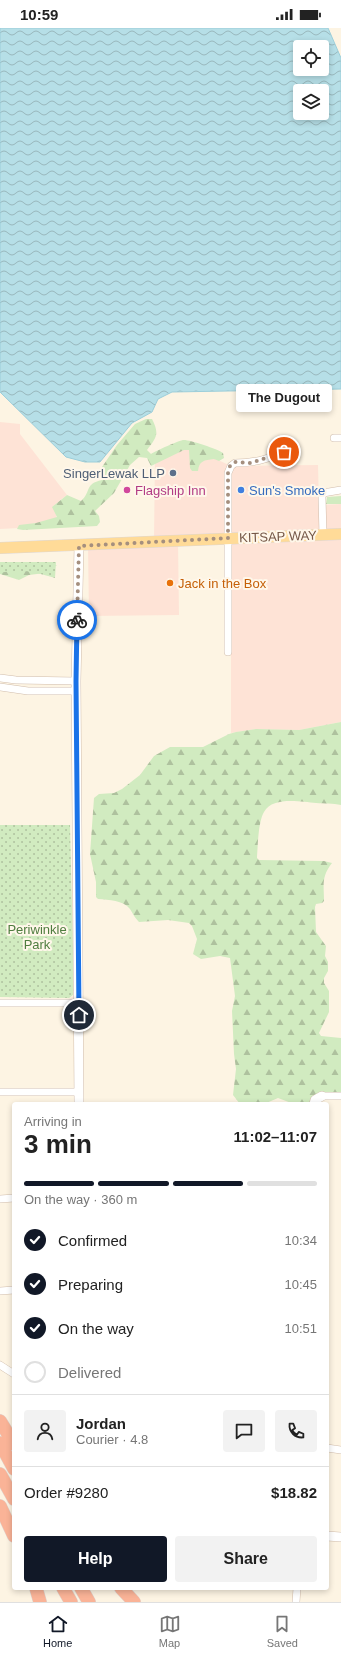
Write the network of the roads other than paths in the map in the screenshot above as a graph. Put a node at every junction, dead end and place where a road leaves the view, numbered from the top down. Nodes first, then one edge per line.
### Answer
1 (294, 447) dead end
2 (341, 490) edge
3 (341, 534) edge
4 (323, 535) junction
5 (228, 538) junction
6 (79, 546) junction
7 (0, 548) edge
8 (228, 652) dead end
9 (0, 678) edge
10 (76, 681) junction
11 (0, 687) edge
12 (76, 691) junction
13 (0, 1003) edge
14 (79, 1003) junction
15 (0, 1092) edge
16 (79, 1092) junction
17 (322, 1096) joint
18 (341, 1096) edge
19 (79, 1102) edge
20 (314, 1102) edge
21 (12, 1198) edge
22 (0, 1199) edge
23 (12, 1290) edge
24 (0, 1291) edge
25 (0, 1365) edge
26 (12, 1373) edge
27 (0, 1421) edge
28 (12, 1441) edge
29 (0, 1444) edge
30 (329, 1448) edge
31 (341, 1450) edge
32 (12, 1465) edge
33 (0, 1474) edge
34 (12, 1495) edge
35 (0, 1506) edge
36 (12, 1532) edge
37 (329, 1536) edge
38 (341, 1537) edge
39 (37, 1590) edge
40 (65, 1590) edge
41 (82, 1590) edge
42 (124, 1590) edge
43 (296, 1590) edge
44 (40, 1602) edge
45 (71, 1602) edge
46 (89, 1602) edge
47 (134, 1602) edge
48 (296, 1602) edge

1 - 5 street
2 - 4 street
3 - 4 main road, KITSAP WAY
4 - 5 main road, KITSAP WAY
5 - 6 main road, KITSAP WAY
5 - 8 street
6 - 7 main road, KITSAP WAY
6 - 10 street
9 - 10 street
10 - 12 street
11 - 12 street
12 - 14 street
13 - 14 street
14 - 16 street
15 - 16 street
16 - 19 street
17 - 18 street
17 - 20 street
21 - 22 street
23 - 24 street
25 - 26 street
27 - 28 highway
29 - 32 highway
30 - 31 street
33 - 34 highway
35 - 36 highway
37 - 38 street
39 - 44 highway
40 - 45 highway
41 - 46 highway
42 - 47 highway
43 - 48 street

